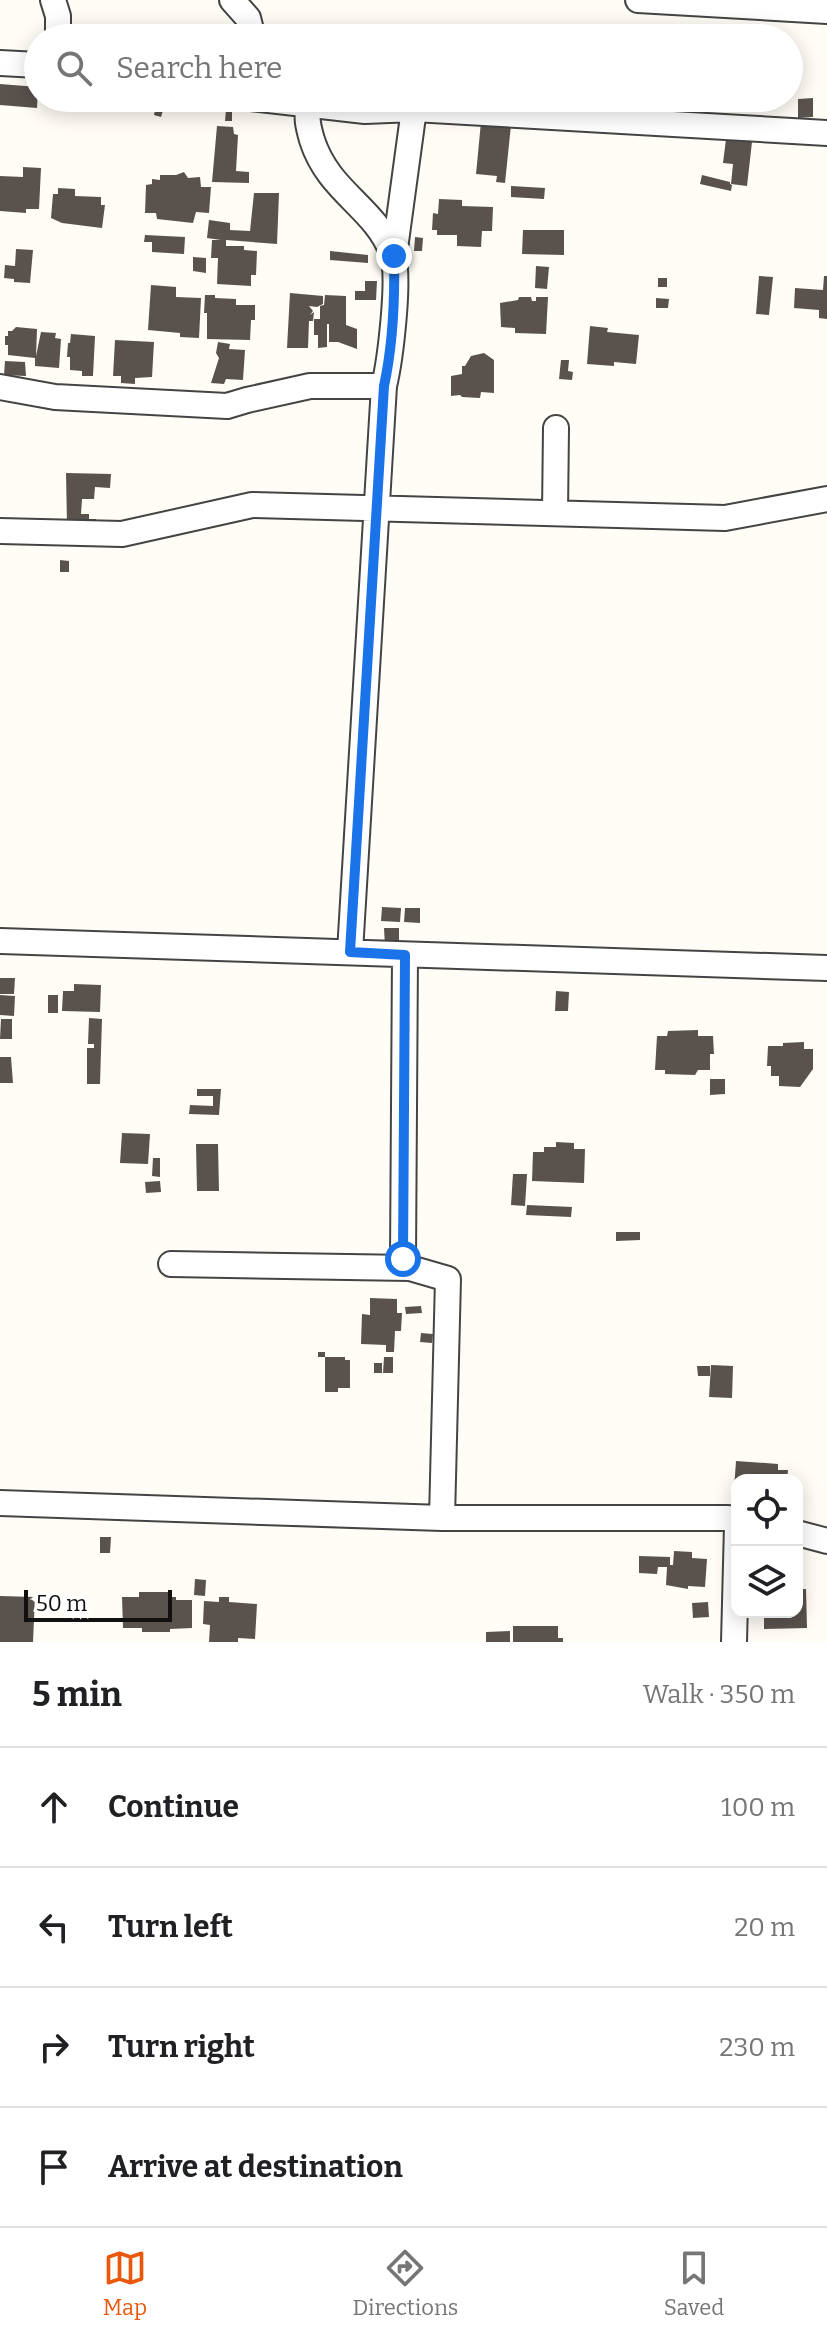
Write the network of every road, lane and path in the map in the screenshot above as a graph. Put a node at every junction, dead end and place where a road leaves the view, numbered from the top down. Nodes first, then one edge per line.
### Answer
1 (53, 0) edge
2 (232, 0) edge
3 (638, 0) edge
4 (762, 4) edge
5 (827, 11) edge
6 (58, 24) edge
7 (250, 24) edge
8 (0, 63) edge
9 (24, 64) edge
10 (305, 112) edge
11 (414, 112) edge
12 (466, 112) edge
13 (827, 133) edge
14 (394, 256) junction
15 (384, 386) junction
16 (0, 387) edge
17 (556, 428) dead end
18 (827, 499) edge
19 (377, 508) junction
20 (555, 513) junction
21 (0, 531) edge
22 (0, 941) edge
23 (350, 952) junction
24 (405, 955) junction
25 (827, 968) edge
26 (171, 1264) dead end
27 (410, 1268) junction
28 (0, 1503) edge
29 (442, 1518) junction
30 (731, 1520) edge
31 (803, 1535) edge
32 (827, 1541) edge
33 (736, 1546) edge
34 (734, 1642) edge

1 - 6 street
2 - 7 street
3 - 4 street
4 - 5 street
8 - 9 street
10 - 14 street
11 - 14 street
12 - 13 street
14 - 15 street
15 - 16 street
15 - 19 street
17 - 20 street
18 - 20 street
19 - 20 street
19 - 21 street
19 - 23 street
22 - 23 street
23 - 24 street
24 - 25 street
24 - 27 street
26 - 27 street
27 - 29 street
28 - 29 street
29 - 30 street
31 - 32 street
33 - 34 street

